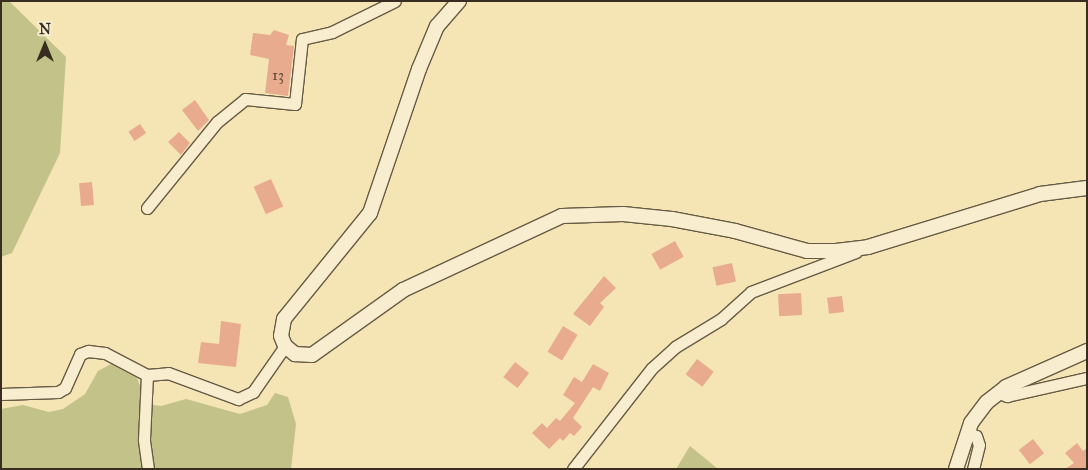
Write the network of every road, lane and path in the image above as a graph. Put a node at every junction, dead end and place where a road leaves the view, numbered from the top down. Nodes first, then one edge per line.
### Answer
1 (395, 1) edge
2 (459, 1) edge
3 (1087, 188) edge
4 (147, 208) dead end
5 (868, 247) junction
6 (285, 346) junction
7 (1087, 351) edge
8 (147, 375) junction
9 (1087, 378) edge
10 (1000, 393) junction
11 (1, 394) edge
12 (967, 433) junction
13 (148, 469) edge
14 (573, 469) edge
15 (956, 469) edge
16 (973, 469) edge

1 - 4 street
2 - 6 street
3 - 5 street
5 - 6 street
5 - 14 street
6 - 8 street
7 - 10 street
8 - 11 street
8 - 13 street
9 - 10 street
10 - 12 street
12 - 15 street
12 - 16 street

